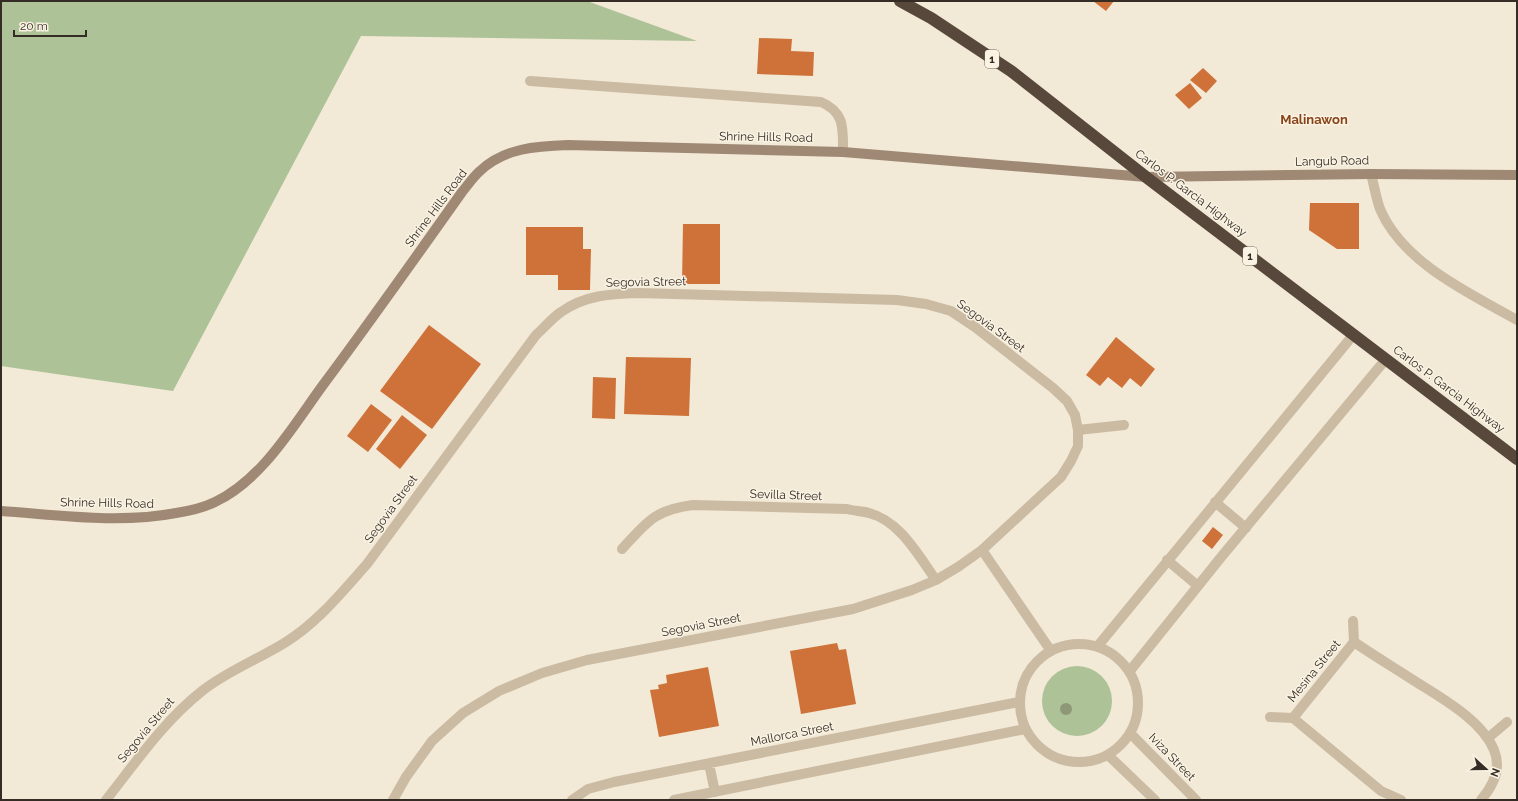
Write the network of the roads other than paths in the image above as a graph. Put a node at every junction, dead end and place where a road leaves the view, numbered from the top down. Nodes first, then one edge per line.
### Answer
1 (900, 1) edge
2 (530, 81) dead end
3 (843, 152) junction
4 (1371, 174) junction
5 (1517, 175) edge
6 (1146, 177) junction
7 (1517, 320) edge
8 (1354, 334) junction
9 (1386, 359) junction
10 (1124, 425) dead end
11 (1078, 430) junction
12 (1517, 459) edge
13 (1215, 502) junction
14 (1, 511) edge
15 (1246, 528) junction
16 (622, 549) dead end
17 (982, 550) junction
18 (1167, 560) junction
19 (936, 580) junction
20 (1198, 586) junction
21 (1353, 621) dead end
22 (1354, 642) junction
23 (1097, 647) junction
24 (1051, 651) junction
25 (1129, 672) junction
26 (1019, 702) junction
27 (1270, 717) dead end
28 (1293, 718) junction
29 (1507, 722) dead end
30 (1025, 729) junction
31 (1130, 733) junction
32 (1488, 738) junction
33 (1108, 755) junction
34 (709, 764) junction
35 (715, 792) junction
36 (106, 800) edge
37 (393, 800) edge
38 (572, 800) edge
39 (674, 800) edge
40 (1154, 800) edge
41 (1196, 800) edge
42 (1401, 800) edge
43 (1481, 800) edge

1 - 6 highway, Carlos P. Garcia Highway / 1
2 - 3 street
3 - 6 street, Shrine Hills Road
3 - 14 street, Shrine Hills Road
4 - 5 street, Langub Road
4 - 6 street, Langub Road
4 - 7 street
6 - 8 highway, Carlos P. Garcia Highway / 1
8 - 9 highway, Carlos P. Garcia Highway / 1
8 - 13 street
9 - 12 highway, Carlos P. Garcia Highway / 1
9 - 15 street
10 - 11 street
11 - 17 street, Segovia Street
11 - 36 street, Segovia Street
13 - 15 street
13 - 18 street
15 - 20 street
16 - 19 street, Sevilla Street
17 - 19 street, Segovia Street
17 - 24 street
18 - 20 street
18 - 23 street
19 - 37 street, Segovia Street
20 - 25 street
21 - 22 street
22 - 28 street, Mesina Street
22 - 32 street, Mesina Street
23 - 24 street
23 - 25 street
24 - 26 street
25 - 31 street
26 - 30 street
26 - 34 street, Mallorca Street
27 - 28 street
28 - 42 street, Mesina Street
29 - 32 street
30 - 33 street
30 - 35 street
31 - 33 street
31 - 41 street, Iviza Street
32 - 43 street, Mesina Street
33 - 40 street
34 - 35 street
34 - 38 street, Mallorca Street
35 - 39 street

